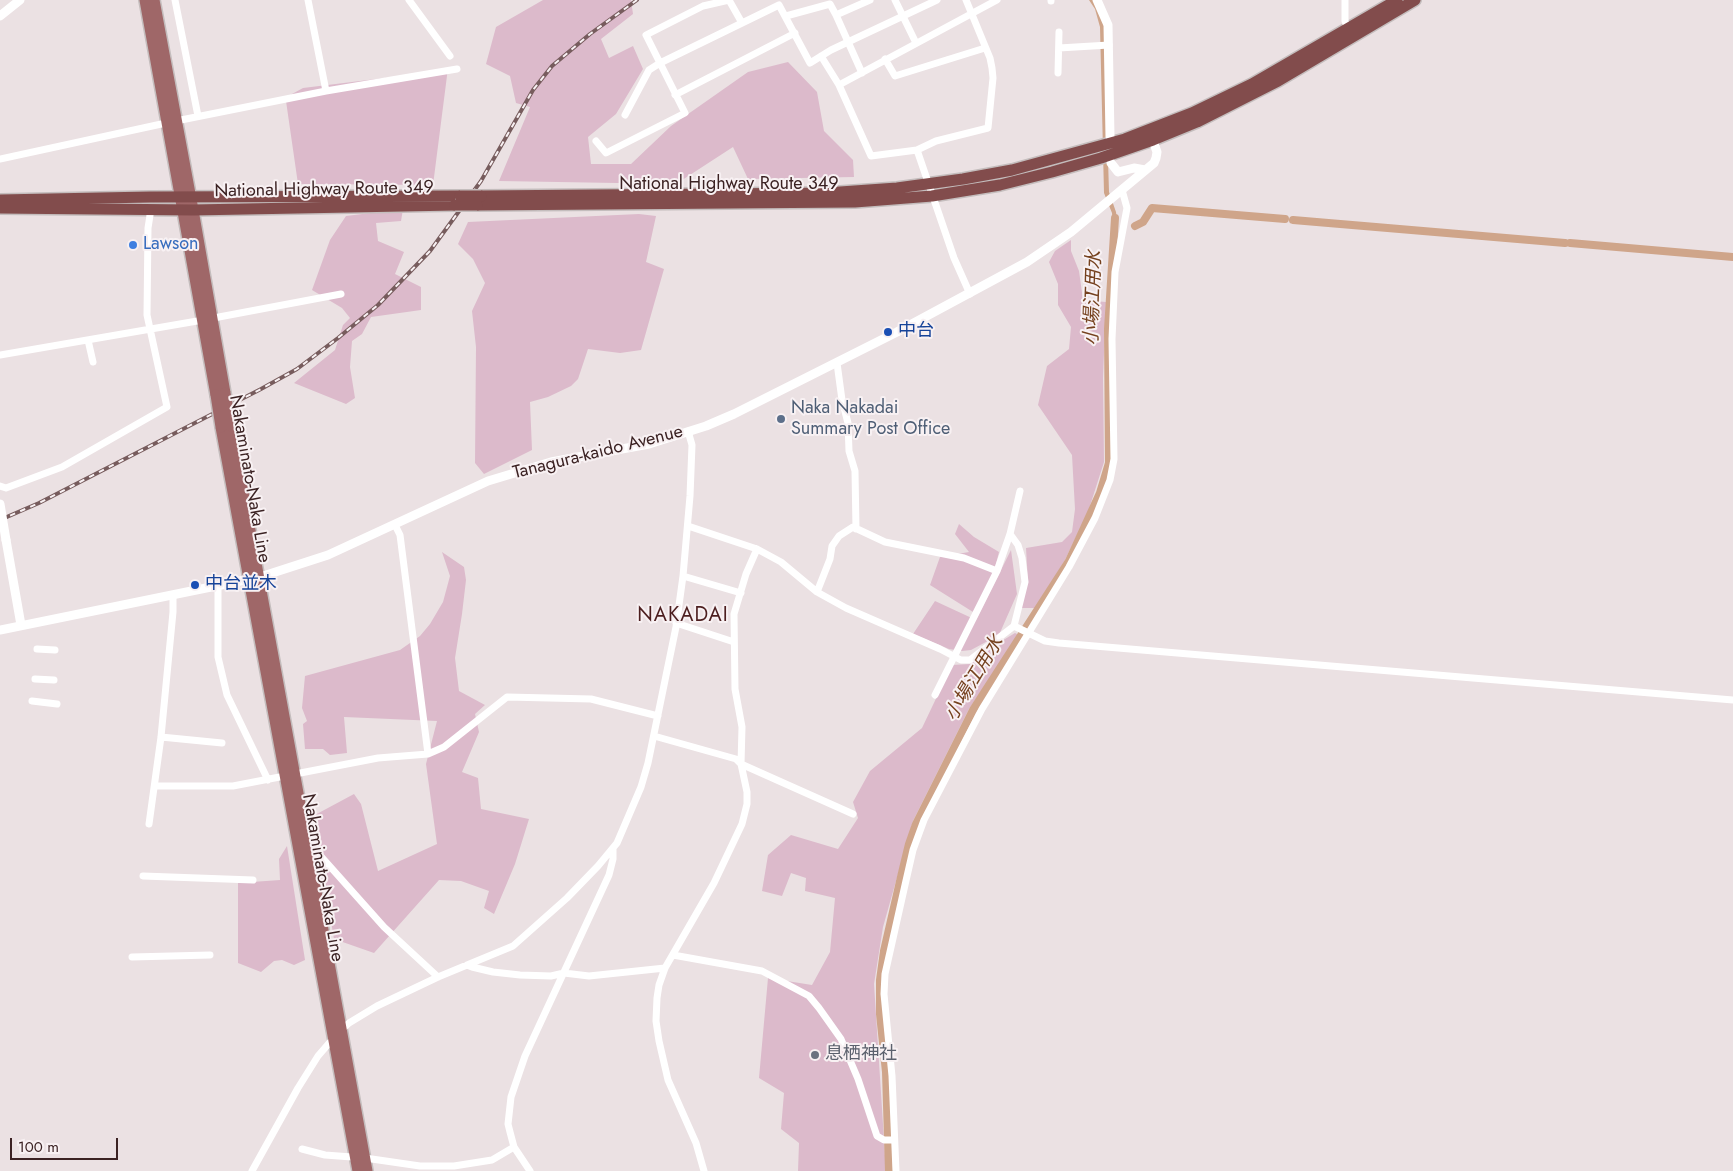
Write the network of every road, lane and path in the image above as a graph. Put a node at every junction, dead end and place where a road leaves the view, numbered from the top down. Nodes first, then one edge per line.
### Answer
1 (20, 0) edge
2 (144, 0) edge
3 (154, 0) edge
4 (176, 0) edge
5 (308, 0) edge
6 (409, 0) edge
7 (729, 0) edge
8 (870, 0) edge
9 (895, 0) edge
10 (937, 0) edge
11 (966, 0) edge
12 (997, 0) edge
13 (1097, 0) edge
14 (1346, 0) edge
15 (1396, 0) edge
16 (1415, 0) edge
17 (972, 12) junction
18 (836, 15) junction
19 (0, 16) edge
20 (786, 16) junction
21 (902, 17) junction
22 (742, 23) junction
23 (1059, 32) dead end
24 (795, 33) junction
25 (1349, 33) junction
26 (848, 42) junction
27 (916, 43) junction
28 (1104, 46) junction
29 (985, 48) junction
30 (1059, 48) junction
31 (450, 56) dead end
32 (821, 56) junction
33 (885, 59) junction
34 (660, 63) junction
35 (457, 69) dead end
36 (862, 73) junction
37 (1058, 73) dead end
38 (839, 85) junction
39 (326, 91) junction
40 (675, 95) junction
41 (625, 115) dead end
42 (198, 116) junction
43 (171, 122) junction
44 (1151, 135) junction
45 (1110, 137) dead end
46 (596, 141) dead end
47 (917, 150) junction
48 (0, 159) edge
49 (1111, 163) dead end
50 (1145, 170) junction
51 (928, 184) junction
52 (1122, 190) junction
53 (932, 196) junction
54 (185, 197) junction
55 (0, 200) edge
56 (479, 200) junction
57 (458, 201) junction
58 (0, 208) edge
59 (151, 209) junction
60 (187, 210) junction
61 (341, 294) dead end
62 (970, 294) junction
63 (207, 319) junction
64 (150, 329) junction
65 (88, 340) junction
66 (0, 355) edge
67 (93, 362) dead end
68 (836, 363) junction
69 (688, 431) junction
70 (0, 486) edge
71 (1020, 491) dead end
72 (0, 504) edge
73 (395, 525) junction
74 (688, 526) junction
75 (856, 529) junction
76 (1010, 534) junction
77 (757, 549) junction
78 (997, 571) junction
79 (683, 576) junction
80 (254, 578) junction
81 (218, 586) junction
82 (817, 592) junction
83 (741, 593) junction
84 (173, 595) junction
85 (676, 623) junction
86 (21, 625) junction
87 (0, 630) edge
88 (1022, 630) junction
89 (734, 642) junction
90 (37, 649) dead end
91 (54, 650) dead end
92 (954, 656) junction
93 (35, 679) dead end
94 (54, 680) dead end
95 (935, 695) dead end
96 (1733, 700) edge
97 (32, 701) dead end
98 (58, 704) dead end
99 (658, 716) junction
100 (654, 736) junction
101 (161, 737) junction
102 (222, 743) dead end
103 (428, 754) junction
104 (741, 764) junction
105 (290, 775) junction
106 (268, 780) junction
107 (155, 786) junction
108 (853, 814) dead end
109 (150, 824) dead end
110 (613, 849) junction
111 (309, 851) junction
112 (143, 876) dead end
113 (253, 880) dead end
114 (210, 955) dead end
115 (673, 955) junction
116 (132, 957) dead end
117 (467, 965) junction
118 (665, 968) junction
119 (564, 974) junction
120 (438, 977) junction
121 (341, 1030) junction
122 (332, 1038) junction
123 (890, 1140) junction
124 (514, 1147) junction
125 (302, 1149) dead end
126 (360, 1158) junction
127 (252, 1171) edge
128 (358, 1171) edge
129 (367, 1171) edge
130 (530, 1171) edge
131 (704, 1171) edge
132 (896, 1171) edge

1 - 19 street
2 - 43 main road, Nakaminato-Naka Line
3 - 43 main road, Nakaminato-Naka Line
4 - 42 street
5 - 39 street
6 - 31 street
7 - 22 street
7 - 34 street
8 - 18 street
9 - 21 street
10 - 21 street
11 - 17 street
12 - 17 street
13 - 28 street
14 - 25 street
15 - 25 highway, National Highway Route 349
16 - 25 highway, National Highway Route 349
17 - 27 street
17 - 29 street
18 - 20 street
18 - 26 street
20 - 22 street
20 - 24 street
21 - 26 street
21 - 27 street
22 - 34 street
23 - 30 street
24 - 32 street
24 - 40 street
25 - 44 highway, National Highway Route 349
26 - 32 street
26 - 36 street
27 - 33 street
28 - 30 street
28 - 45 street
29 - 33 street
29 - 47 street
30 - 37 street
32 - 38 street
33 - 36 street
34 - 40 street
34 - 41 street
35 - 39 street
36 - 38 street
38 - 47 street
39 - 42 street
40 - 46 street
42 - 43 street
43 - 48 street
43 - 54 main road, Nakaminato-Naka Line
44 - 50 street, Tanagura-kaido Avenue
44 - 51 highway, National Highway Route 349
44 - 53 highway, National Highway Route 349
47 - 51 street
49 - 50 street
50 - 52 street, Tanagura-kaido Avenue
51 - 53 street
51 - 56 highway, National Highway Route 349
52 - 62 street, Tanagura-kaido Avenue
52 - 88 street
53 - 56 highway, National Highway Route 349
53 - 62 street
54 - 55 highway, National Highway Route 349
54 - 57 highway, National Highway Route 349
54 - 60 main road, Nakaminato-Naka Line
56 - 57 highway, National Highway Route 349, bridge
57 - 60 highway, National Highway Route 349
58 - 59 highway, National Highway Route 349
59 - 60 highway, National Highway Route 349
59 - 64 street
60 - 63 main road, Nakaminato-Naka Line
61 - 63 street
62 - 68 street, Tanagura-kaido Avenue
63 - 64 street
63 - 80 main road, Nakaminato-Naka Line, bridge
64 - 65 street
64 - 70 street
65 - 66 street
65 - 67 street
68 - 69 street, Tanagura-kaido Avenue
68 - 75 street
69 - 73 street, Tanagura-kaido Avenue
69 - 74 street
71 - 76 street
72 - 86 street, bridge
73 - 80 street, Tanagura-kaido Avenue
73 - 103 street
74 - 77 street
74 - 79 street
75 - 78 street
75 - 82 street
76 - 78 street
76 - 88 street
77 - 82 street
77 - 83 street
78 - 92 street
79 - 83 street
79 - 85 street
80 - 81 street, Tanagura-kaido Avenue
80 - 105 main road, Nakaminato-Naka Line
81 - 84 street, Tanagura-kaido Avenue
81 - 106 street
82 - 92 street
83 - 89 street
84 - 86 street, Tanagura-kaido Avenue
84 - 101 street
85 - 89 street
85 - 99 street
86 - 87 street, Tanagura-kaido Avenue
88 - 92 street
88 - 96 street
88 - 123 street
89 - 104 street
90 - 91 street
92 - 95 street
93 - 94 street
97 - 98 street
99 - 100 street
99 - 103 street
100 - 104 street
100 - 110 street
101 - 102 street
101 - 107 street
103 - 105 street
104 - 108 street
104 - 115 street
105 - 106 street
105 - 111 main road, Nakaminato-Naka Line
105 - 122 main road, Nakaminato-Naka Line
106 - 107 street
107 - 109 street
110 - 117 street
110 - 119 street
111 - 120 street
111 - 121 main road, Nakaminato-Naka Line
112 - 113 street
114 - 116 street
115 - 118 street
115 - 123 street
117 - 119 street
117 - 120 street
118 - 119 street
118 - 131 street
119 - 124 street
120 - 121 street
121 - 122 street
121 - 126 main road, Nakaminato-Naka Line
122 - 126 main road, Nakaminato-Naka Line
122 - 127 street
123 - 132 street
124 - 126 street
124 - 130 street
125 - 126 street
126 - 128 main road, Nakaminato-Naka Line
126 - 129 main road, Nakaminato-Naka Line

